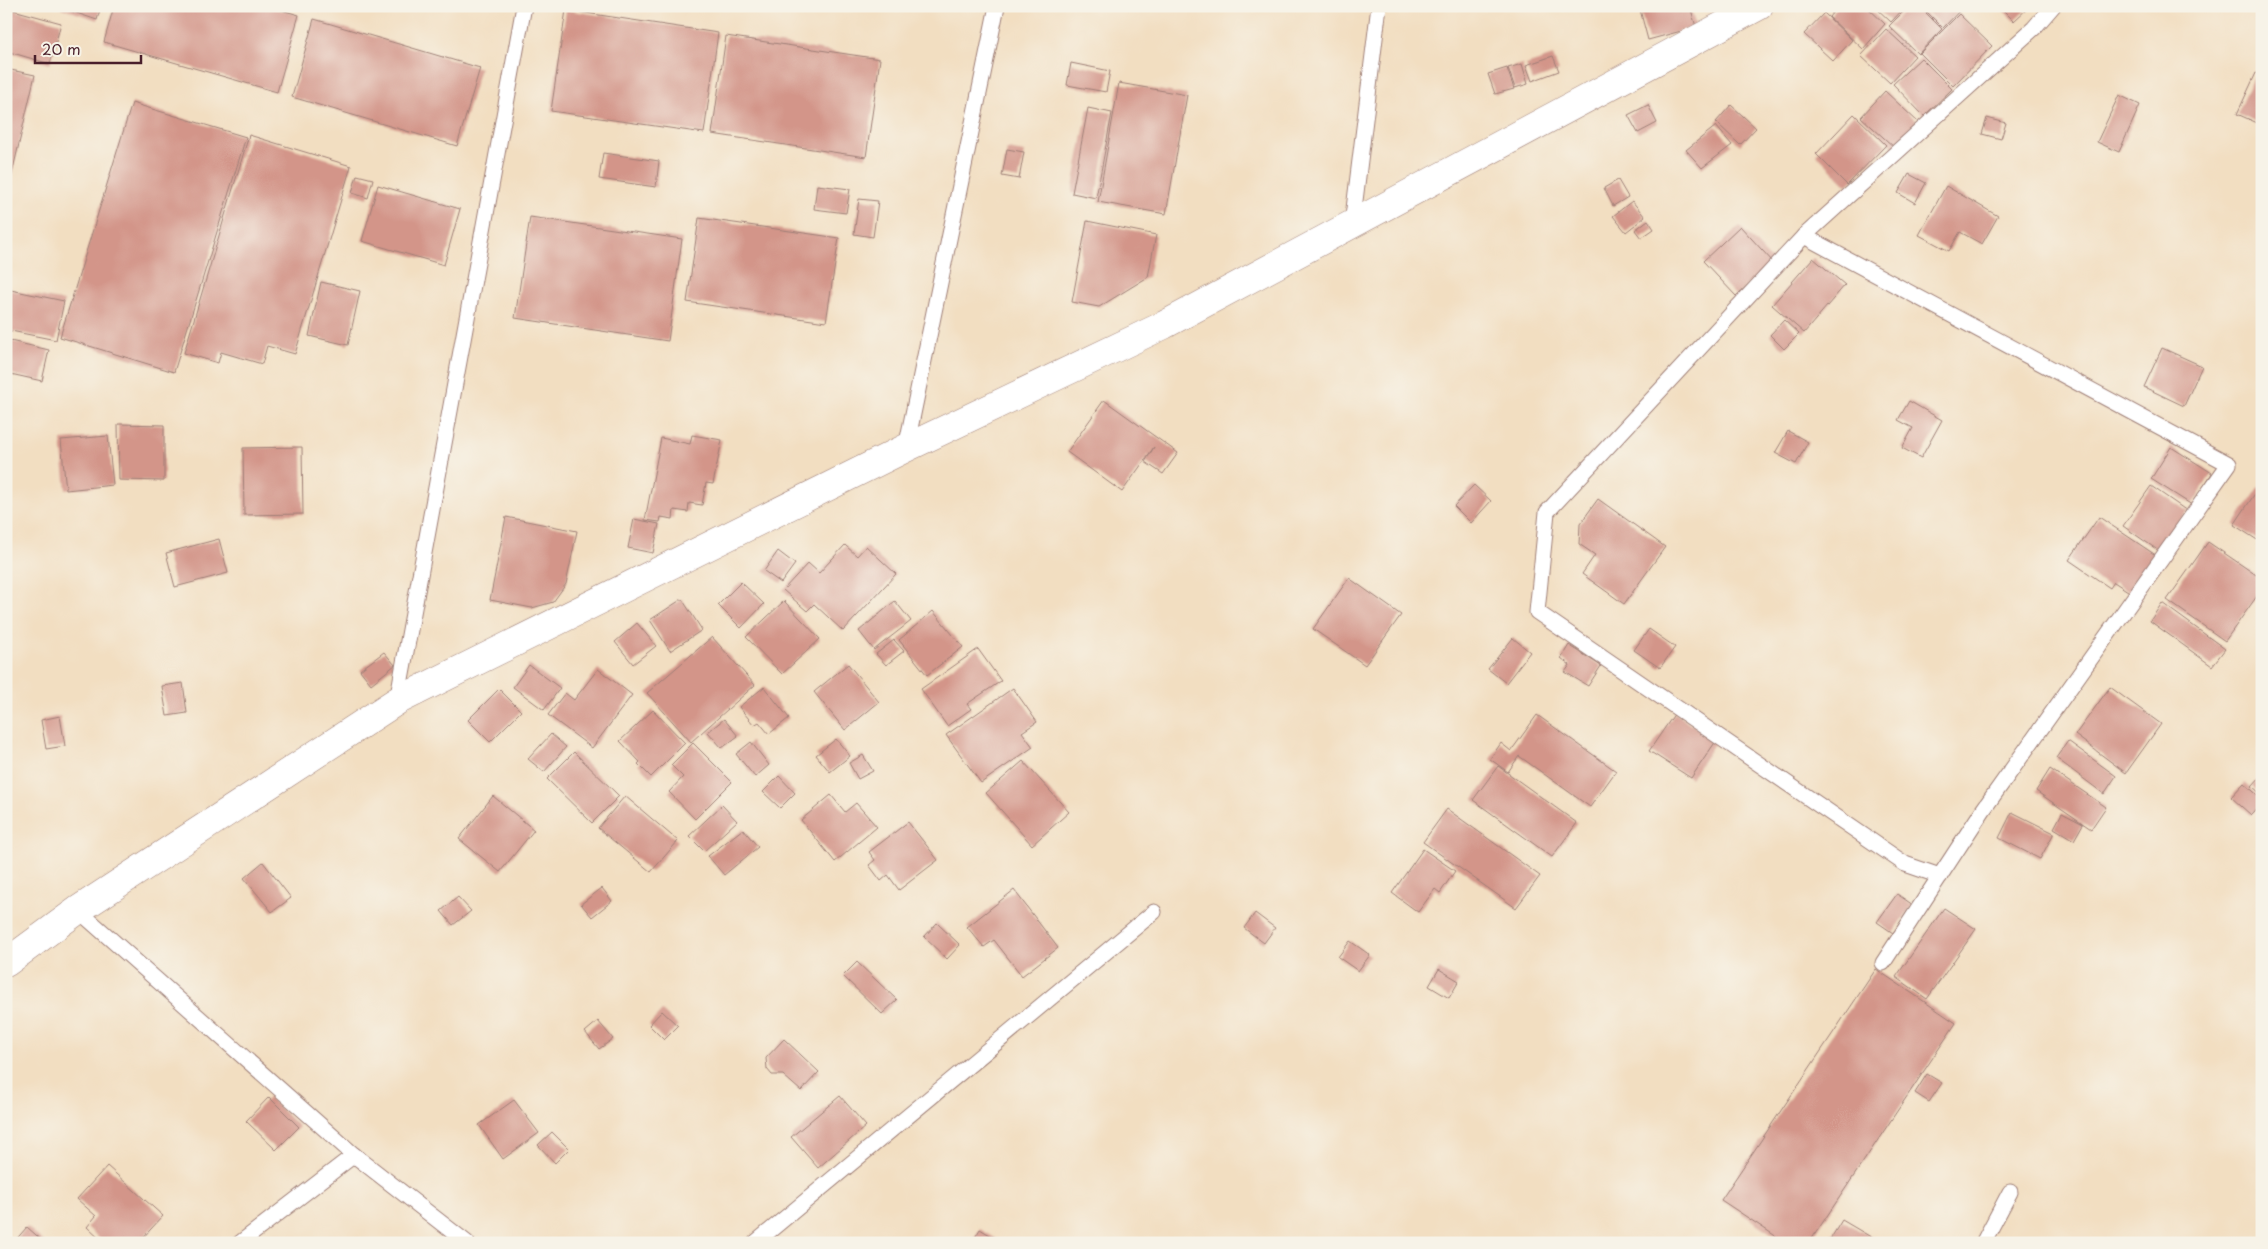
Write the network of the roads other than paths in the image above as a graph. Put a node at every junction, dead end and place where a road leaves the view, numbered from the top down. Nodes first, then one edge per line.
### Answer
1 (524, 6) edge
2 (998, 6) edge
3 (1379, 6) edge
4 (1759, 6) edge
5 (2053, 6) edge
6 (1352, 225) junction
7 (1804, 236) junction
8 (906, 448) junction
9 (397, 701) junction
10 (1940, 876) junction
11 (78, 910) junction
12 (1154, 912) dead end
13 (6, 963) edge
14 (1883, 963) dead end
15 (354, 1155) junction
16 (2010, 1192) dead end
17 (240, 1243) edge
18 (467, 1243) edge
19 (755, 1243) edge
20 (1983, 1243) edge

1 - 9 lane
2 - 8 lane
3 - 6 lane
4 - 6 street
5 - 7 lane
6 - 8 street
7 - 10 lane
7 - 10 lane
8 - 9 street
9 - 11 street
10 - 14 lane
11 - 13 street
11 - 15 lane
12 - 19 lane
15 - 17 lane
15 - 18 lane
16 - 20 lane

